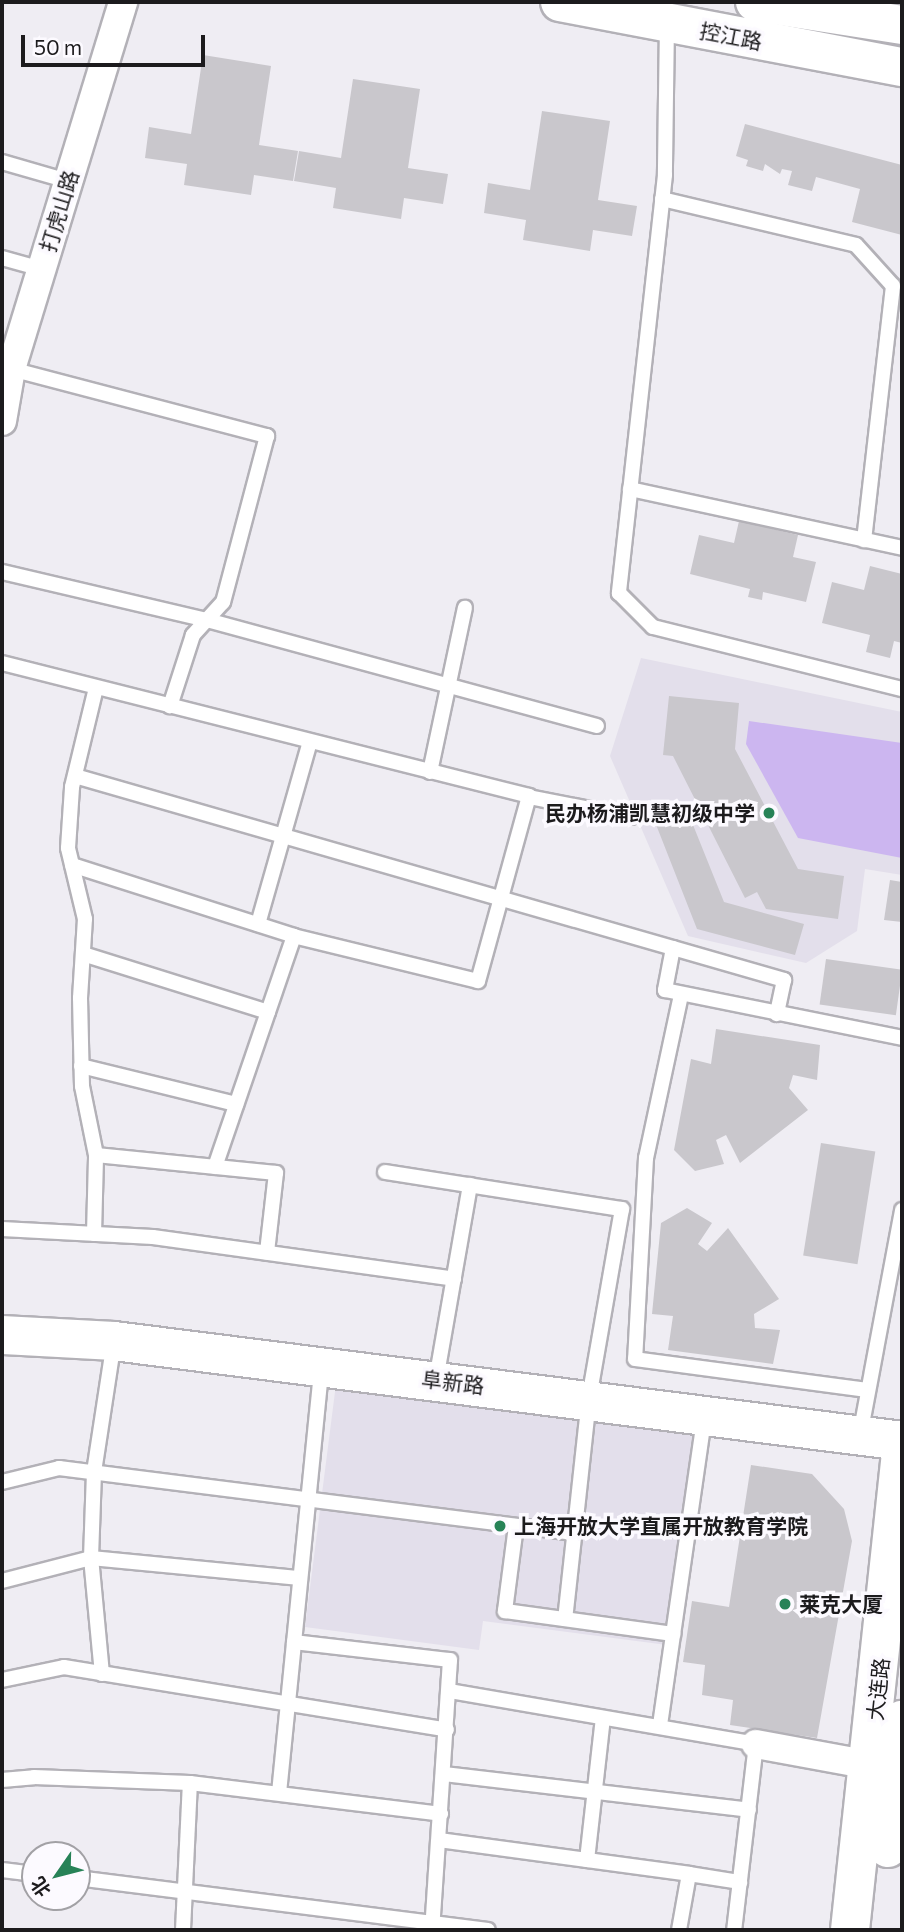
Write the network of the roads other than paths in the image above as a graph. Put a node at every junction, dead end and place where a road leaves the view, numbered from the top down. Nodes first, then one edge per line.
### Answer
1 (123, 2) edge
2 (560, 2) edge
3 (755, 2) edge
4 (667, 23) junction
5 (902, 25) edge
6 (902, 67) edge
7 (2, 162) edge
8 (68, 181) junction
9 (662, 199) junction
10 (2, 258) edge
11 (42, 269) junction
12 (11, 369) junction
13 (2, 421) edge
14 (630, 489) junction
15 (864, 540) junction
16 (902, 548) edge
17 (2, 572) edge
18 (465, 608) dead end
19 (207, 620) junction
20 (2, 663) edge
21 (449, 686) junction
22 (96, 688) junction
23 (902, 689) edge
24 (170, 706) junction
25 (597, 726) dead end
26 (310, 742) junction
27 (430, 772) junction
28 (75, 776) junction
29 (529, 797) junction
30 (631, 817) dead end
31 (283, 837) junction
32 (72, 865) junction
33 (500, 901) junction
34 (258, 924) junction
35 (294, 936) junction
36 (673, 948) junction
37 (83, 954) junction
38 (681, 995) junction
39 (268, 1012) junction
40 (777, 1014) junction
41 (902, 1038) edge
42 (81, 1066) junction
43 (236, 1104) junction
44 (96, 1155) junction
45 (215, 1167) junction
46 (385, 1172) dead end
47 (470, 1185) junction
48 (902, 1210) edge
49 (2, 1229) edge
50 (94, 1234) junction
51 (267, 1252) junction
52 (454, 1279) junction
53 (2, 1335) edge
54 (114, 1341) junction
55 (321, 1366) junction
56 (436, 1380) junction
57 (866, 1390) junction
58 (589, 1399) junction
59 (704, 1419) junction
60 (860, 1435) junction
61 (902, 1441) edge
62 (902, 1447) edge
63 (94, 1472) junction
64 (2, 1482) edge
65 (309, 1501) junction
66 (516, 1526) junction
67 (575, 1533) junction
68 (91, 1559) junction
69 (300, 1578) junction
70 (2, 1581) edge
71 (565, 1619) junction
72 (673, 1634) junction
73 (294, 1642) junction
74 (102, 1674) junction
75 (2, 1680) edge
76 (450, 1691) junction
77 (287, 1706) junction
78 (603, 1718) junction
79 (902, 1720) edge
80 (660, 1725) junction
81 (447, 1730) junction
82 (756, 1744) junction
83 (870, 1765) junction
84 (444, 1774) junction
85 (2, 1780) edge
86 (190, 1783) junction
87 (595, 1791) junction
88 (279, 1793) junction
89 (748, 1810) junction
90 (441, 1814) junction
91 (439, 1840) junction
92 (587, 1860) junction
93 (2, 1870) edge
94 (21, 1872) edge
95 (689, 1874) junction
96 (91, 1880) edge
97 (740, 1882) junction
98 (186, 1891) junction
99 (432, 1926) edge
100 (183, 1930) edge
101 (488, 1930) edge
102 (679, 1930) edge
103 (734, 1930) edge
104 (850, 1930) edge
105 (877, 1930) edge

1 - 8 street, 打虎山路
2 - 4 main road, 控江路
3 - 5 main road, 控江路
4 - 6 main road, 控江路
4 - 9 lane
7 - 8 lane
8 - 11 street, 打虎山路
9 - 14 lane
9 - 15 lane
10 - 11 lane
11 - 12 street, 打虎山路
12 - 13 street, 打虎山路
12 - 19 lane
14 - 15 lane
14 - 23 lane
15 - 16 lane
17 - 19 lane
18 - 21 lane
19 - 21 lane
19 - 24 lane
20 - 22 lane
21 - 25 lane
21 - 27 lane
22 - 24 lane
22 - 28 lane
24 - 26 lane
26 - 27 lane
26 - 31 lane
27 - 29 lane
28 - 31 lane
28 - 32 lane
29 - 30 lane
29 - 33 lane
31 - 33 lane
31 - 34 lane
32 - 34 lane
32 - 37 lane
33 - 35 lane
33 - 36 lane
34 - 35 lane
35 - 39 lane
36 - 38 lane
36 - 40 lane
37 - 39 lane
37 - 42 lane
38 - 40 lane
38 - 57 lane
39 - 43 lane
40 - 41 lane
42 - 43 lane
42 - 44 lane
43 - 45 lane
44 - 45 lane
44 - 50 lane
45 - 51 lane
46 - 47 lane
47 - 52 lane
47 - 58 lane
48 - 57 lane
49 - 50 lane
50 - 51 lane
51 - 52 lane
52 - 56 lane
53 - 54 main road, 阜新路
54 - 55 main road, 阜新路
54 - 63 lane
55 - 56 main road, 阜新路
55 - 65 lane
56 - 58 main road, 阜新路
57 - 60 lane
58 - 59 main road, 阜新路
58 - 67 lane
59 - 60 main road, 阜新路
59 - 72 lane
60 - 61 main road, 阜新路
62 - 83 main road, 大连路
63 - 64 lane
63 - 65 lane
63 - 68 lane
65 - 66 lane
65 - 69 lane
66 - 67 lane
66 - 71 lane
67 - 71 lane
68 - 69 lane
68 - 70 lane
68 - 74 lane
69 - 73 lane
71 - 72 lane
72 - 80 lane
73 - 76 lane
73 - 77 lane
74 - 75 lane
74 - 77 lane
76 - 78 lane
76 - 81 lane
77 - 81 lane
77 - 88 lane
78 - 80 lane
78 - 87 lane
79 - 105 main road, 大连路
80 - 82 lane
81 - 84 lane
82 - 83 street
82 - 89 lane
83 - 104 main road, 大连路
84 - 87 lane
84 - 90 lane
85 - 86 lane
86 - 88 lane
86 - 98 lane
87 - 89 lane
87 - 92 lane
88 - 90 lane
89 - 97 lane
90 - 91 lane
91 - 92 lane
91 - 99 lane
92 - 95 lane
93 - 94 lane
95 - 97 lane
95 - 102 lane
96 - 98 lane
97 - 103 lane
98 - 99 lane
98 - 100 lane
99 - 101 lane

